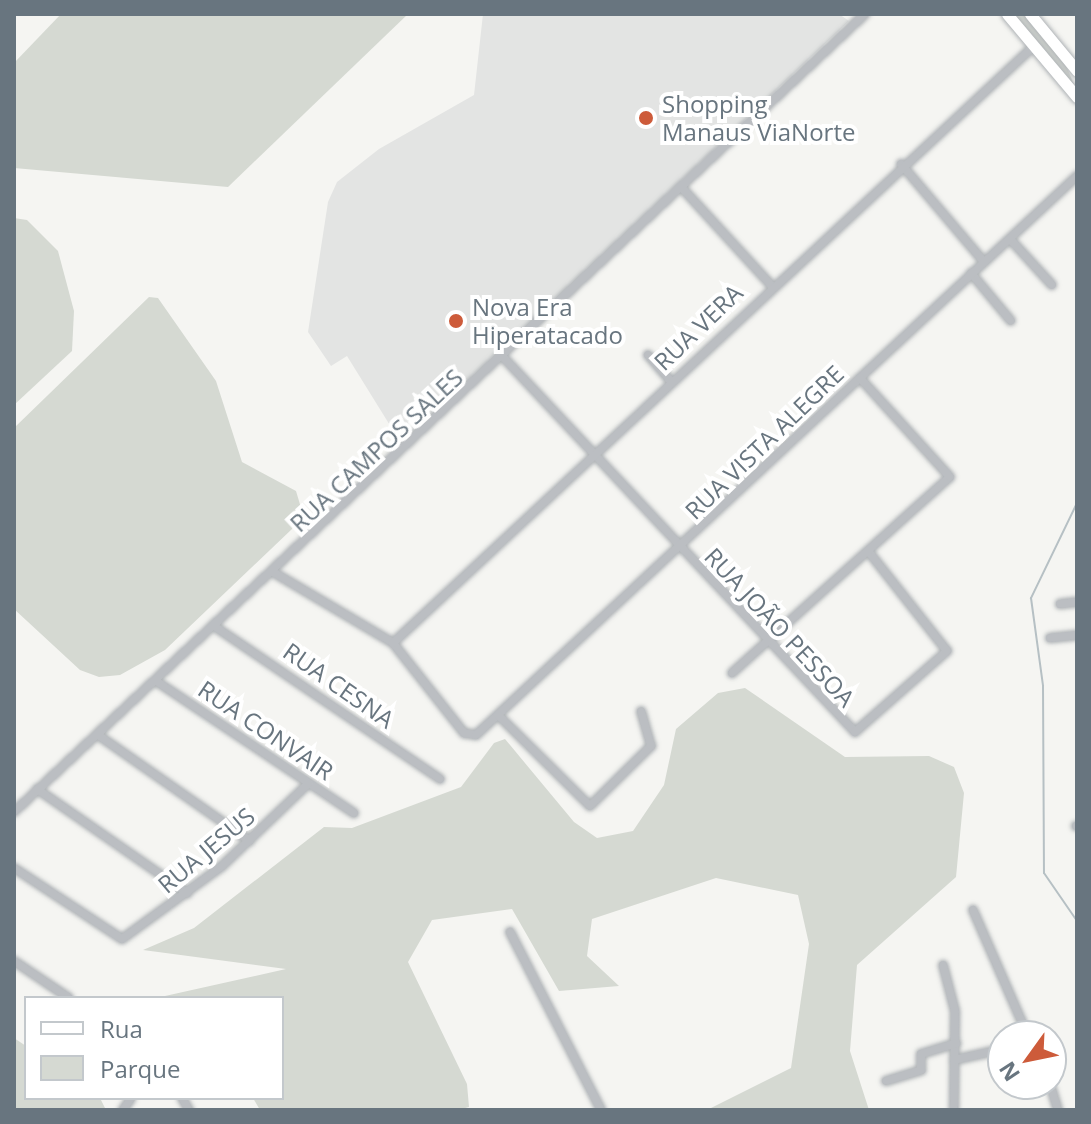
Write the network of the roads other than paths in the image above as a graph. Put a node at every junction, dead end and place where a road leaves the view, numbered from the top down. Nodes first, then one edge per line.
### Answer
1 (865, 14) edge
2 (1007, 14) edge
3 (1030, 14) edge
4 (1035, 45) junction
5 (1077, 71) edge
6 (1077, 97) edge
7 (901, 164) junction
8 (1077, 176) edge
9 (682, 188) junction
10 (1010, 239) junction
11 (984, 262) junction
12 (971, 273) junction
13 (771, 285) junction
14 (1052, 285) dead end
15 (1011, 321) dead end
16 (648, 355) dead end
17 (504, 358) junction
18 (860, 378) junction
19 (671, 381) junction
20 (591, 452) junction
21 (681, 548) junction
22 (868, 551) junction
23 (273, 572) junction
24 (1077, 602) edge
25 (1060, 604) dead end
26 (214, 626) junction
27 (1077, 635) edge
28 (1050, 638) dead end
29 (768, 641) junction
30 (393, 643) junction
31 (732, 673) dead end
32 (156, 681) junction
33 (641, 711) dead end
34 (498, 715) junction
35 (98, 735) junction
36 (440, 779) dead end
37 (309, 783) junction
38 (37, 789) junction
39 (14, 812) edge
40 (354, 813) dead end
41 (250, 841) junction
42 (14, 868) edge
43 (187, 893) junction
44 (973, 910) dead end
45 (510, 932) dead end
46 (14, 961) edge
47 (943, 965) dead end
48 (66, 996) edge
49 (1021, 1020) edge
50 (956, 1043) junction
51 (987, 1053) edge
52 (954, 1060) junction
53 (886, 1081) dead end
54 (601, 1110) edge
55 (954, 1110) edge

1 - 9 street, RUA CAMPOS SALES
2 - 4 main road
3 - 5 main road
4 - 6 main road
4 - 7 street, RUA VERA
7 - 11 street
7 - 13 street, RUA VERA
8 - 10 street, RUA VISTA ALEGRE
9 - 13 street
9 - 17 street, RUA CAMPOS SALES
10 - 11 street, RUA VISTA ALEGRE
10 - 14 street
11 - 12 street, RUA VISTA ALEGRE
12 - 15 street
12 - 18 street, RUA VISTA ALEGRE
13 - 19 street, RUA VERA
16 - 19 street
17 - 20 street, RUA JOÃO PESSOA
17 - 23 street, RUA CAMPOS SALES
18 - 21 street, RUA VISTA ALEGRE
18 - 22 street
19 - 20 street, RUA VERA
20 - 21 street, RUA JOÃO PESSOA
20 - 30 street, RUA VERA
21 - 29 street, RUA JOÃO PESSOA
21 - 34 street, RUA VISTA ALEGRE
22 - 29 street
22 - 29 street, RUA JOÃO PESSOA
23 - 26 street, RUA CAMPOS SALES
23 - 30 street
24 - 25 street
26 - 32 street, RUA CAMPOS SALES
26 - 36 street, RUA CESNA
27 - 28 street
29 - 31 street
30 - 34 street, RUA VISTA ALEGRE
32 - 35 street, RUA CAMPOS SALES
32 - 37 street, RUA CONVAIR
33 - 34 street
35 - 38 street, RUA CAMPOS SALES
35 - 41 street
37 - 40 street, RUA CONVAIR
37 - 41 street, RUA JESUS
38 - 39 street, RUA CAMPOS SALES
38 - 43 street
41 - 43 street, RUA JESUS
42 - 43 street, RUA JESUS
44 - 49 street
45 - 54 street
46 - 48 street
47 - 50 street
50 - 52 street
50 - 53 street
51 - 52 street
52 - 55 street

